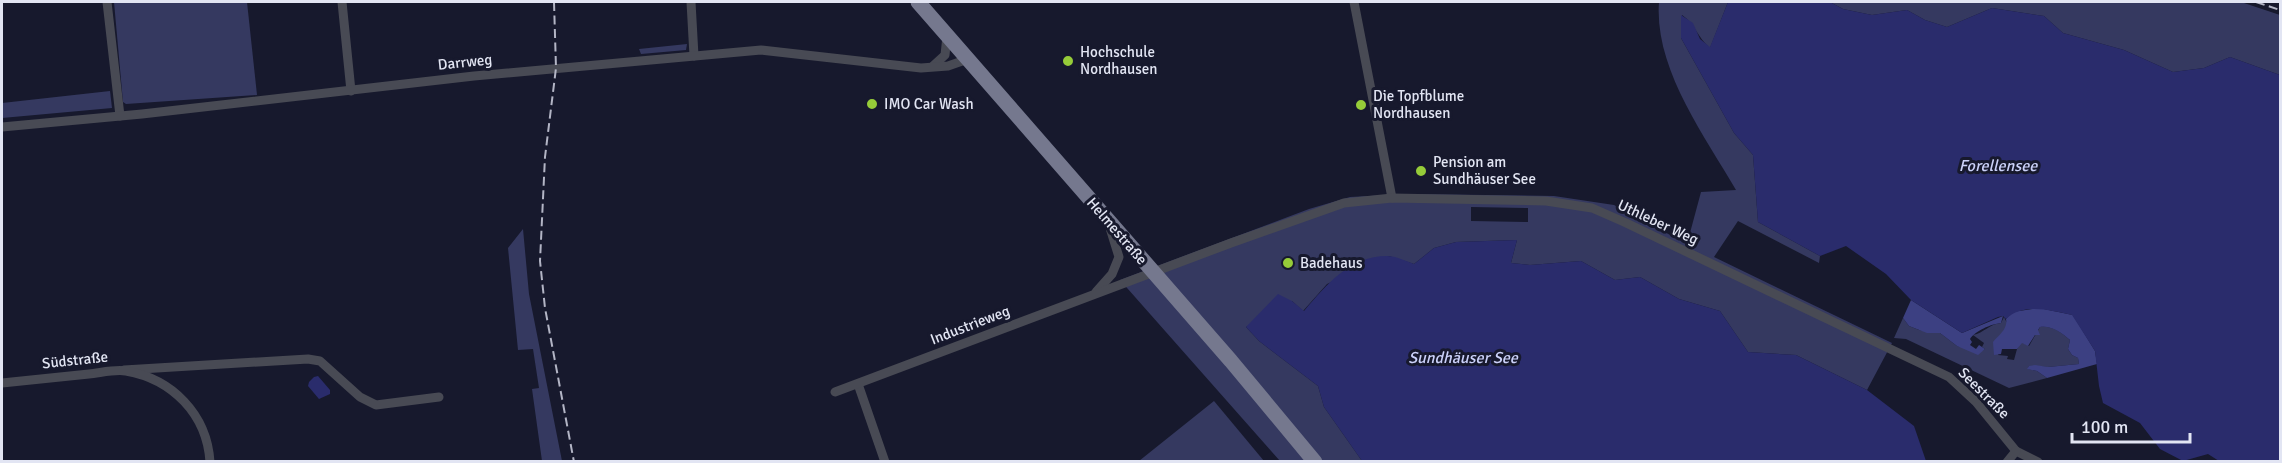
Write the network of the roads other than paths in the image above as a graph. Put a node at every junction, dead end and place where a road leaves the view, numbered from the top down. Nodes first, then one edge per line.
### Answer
1 (107, 2) edge
2 (342, 2) edge
3 (691, 2) edge
4 (918, 2) edge
5 (1354, 2) edge
6 (947, 36) junction
7 (694, 56) junction
8 (968, 59) junction
9 (932, 68) junction
10 (351, 91) junction
11 (120, 116) junction
12 (2, 127) edge
13 (1392, 198) junction
14 (1107, 220) junction
15 (1154, 272) junction
16 (1094, 294) junction
17 (1892, 349) joint
18 (169, 367) junction
19 (124, 370) junction
20 (2, 382) edge
21 (161, 383) junction
22 (858, 384) junction
23 (835, 392) dead end
24 (439, 397) dead end
25 (2016, 451) junction
26 (210, 462) edge
27 (885, 462) edge
28 (1315, 462) edge
29 (2007, 462) edge
30 (2038, 462) edge

1 - 11 street
2 - 10 street
3 - 7 street
4 - 6 main road, Helmestraße
5 - 13 street
6 - 8 main road, Helmestraße
6 - 9 street
7 - 9 street, Darrweg
7 - 10 street, Darrweg
8 - 9 street, Darrweg
8 - 14 main road, Helmestraße
10 - 11 street, Darrweg
11 - 12 street, Darrweg
13 - 15 street, Uthleber Weg
13 - 17 street, Uthleber Weg
14 - 15 main road, Helmestraße
14 - 16 street, Industrieweg
15 - 16 street, Industrieweg
15 - 28 main road, Helmestraße
16 - 22 street, Industrieweg
17 - 25 street, Seestraße
18 - 19 street
18 - 21 street
18 - 24 street
19 - 20 street, Südstraße
19 - 21 street, Südstraße
21 - 26 street, Südstraße
22 - 23 street, Industrieweg
22 - 27 street
25 - 29 street
25 - 30 street, Seestraße

